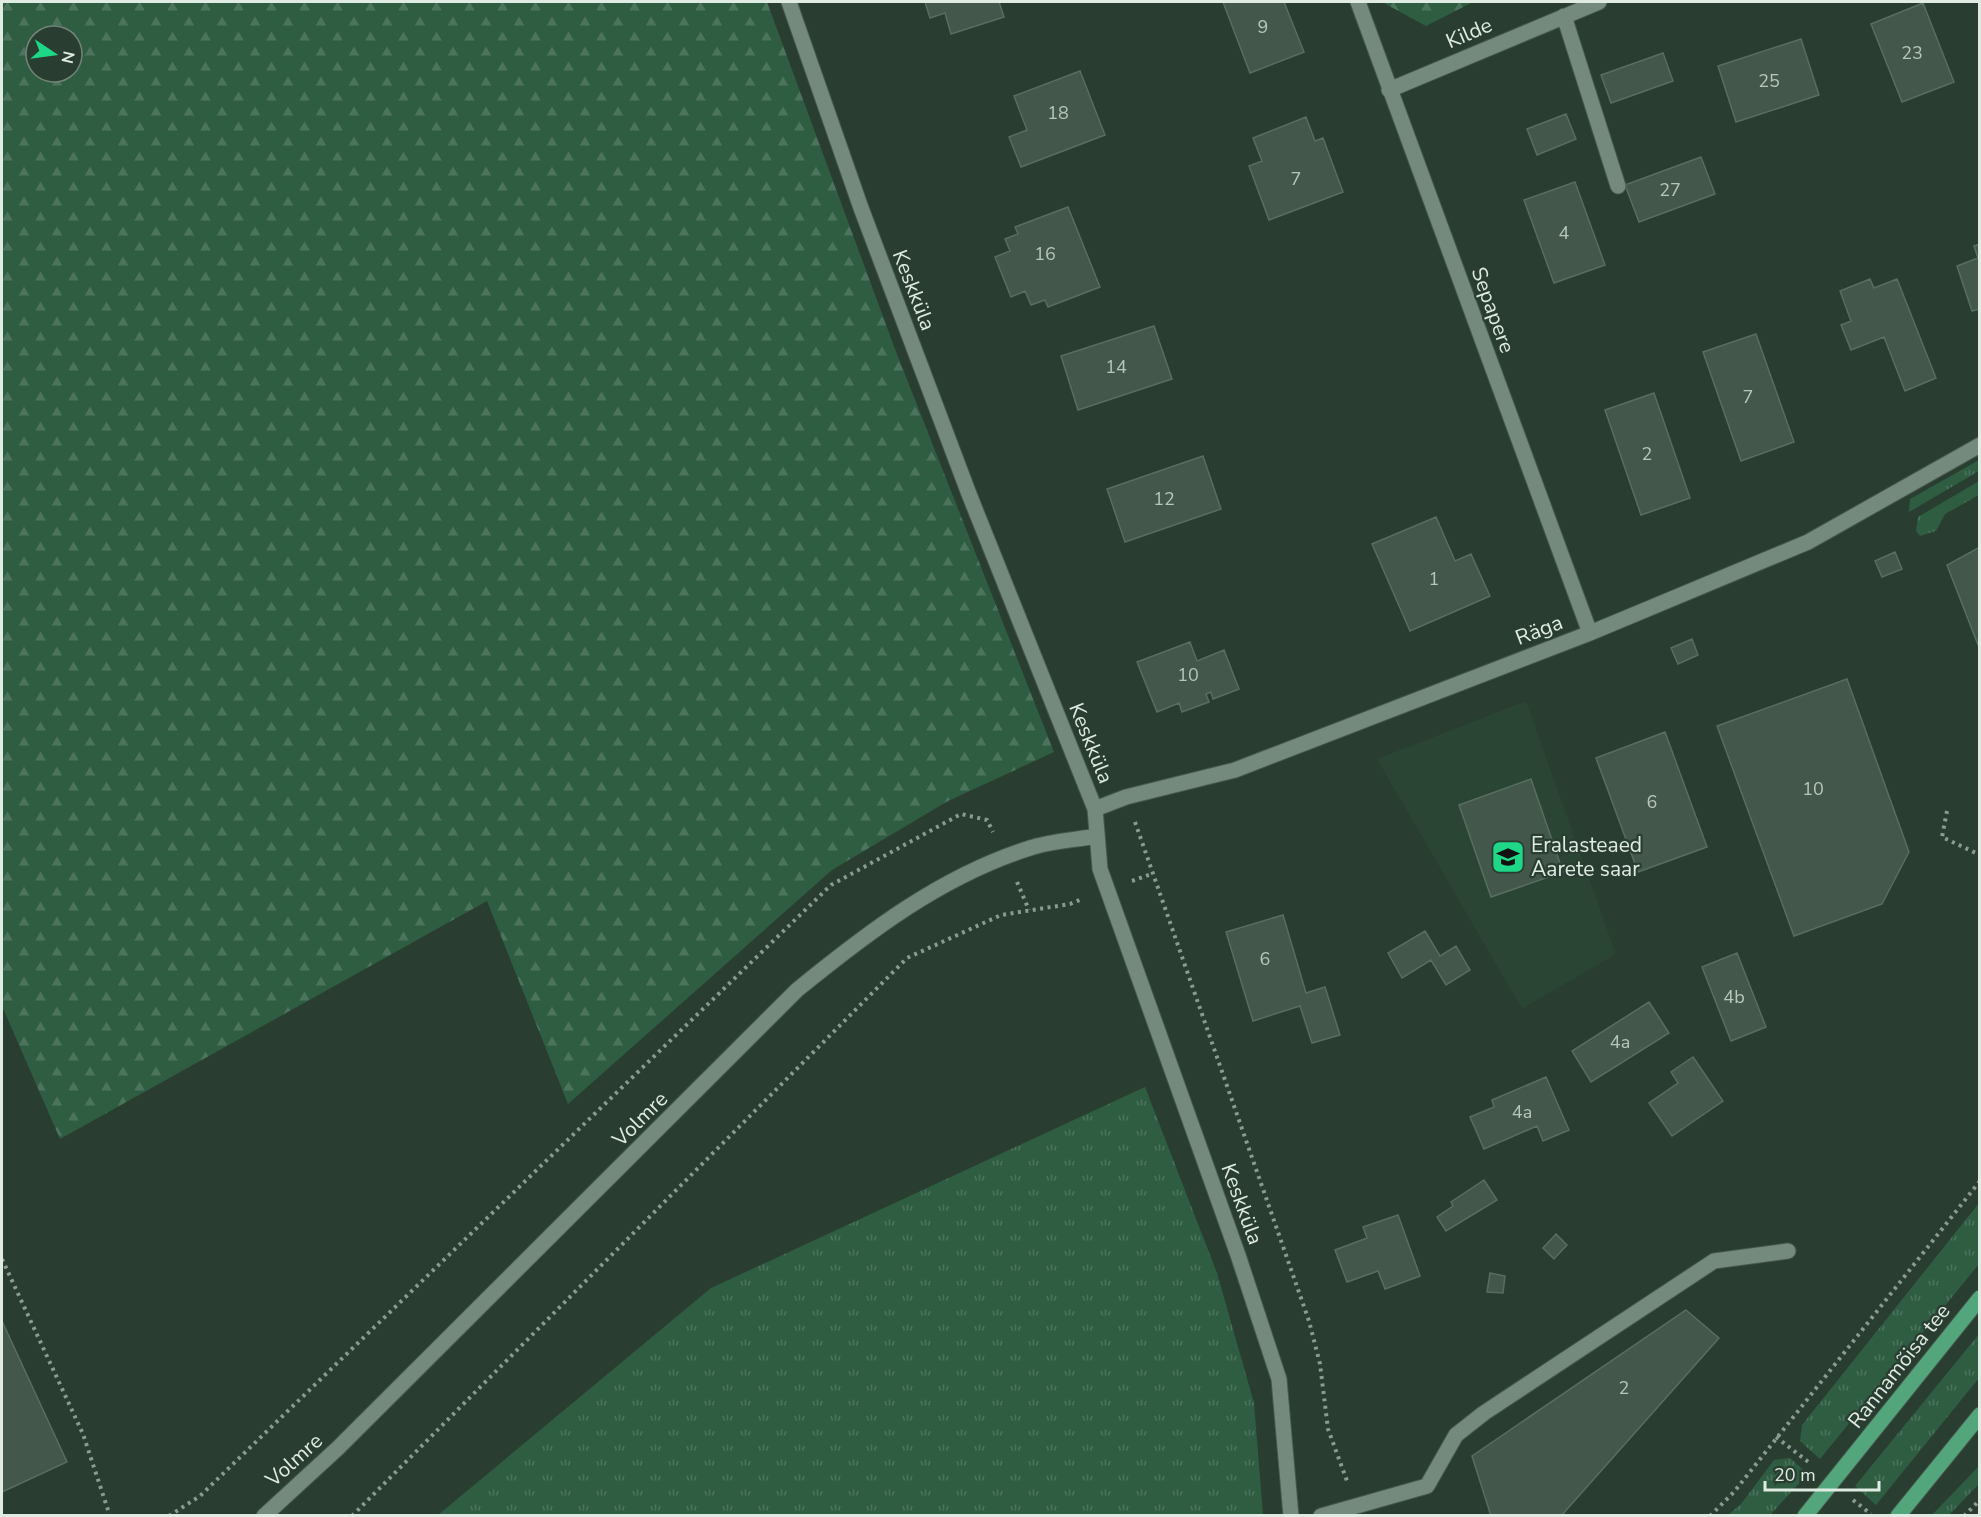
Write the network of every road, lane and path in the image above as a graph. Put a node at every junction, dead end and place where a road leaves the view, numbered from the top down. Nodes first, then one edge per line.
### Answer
1 (789, 2) edge
2 (1358, 2) edge
3 (1599, 2) edge
4 (1564, 16) junction
5 (1389, 90) junction
6 (1618, 186) dead end
7 (1980, 445) edge
8 (1590, 633) junction
9 (1126, 797) junction
10 (1095, 809) junction
11 (1947, 811) dead end
12 (1097, 836) junction
13 (1980, 855) edge
14 (1006, 857) junction
15 (1154, 873) junction
16 (1107, 889) junction
17 (1029, 910) junction
18 (1980, 1181) edge
19 (1788, 1251) dead end
20 (2, 1259) edge
21 (1980, 1298) edge
22 (1980, 1415) edge
23 (1980, 1500) edge
24 (1357, 1506) junction
25 (110, 1515) edge
26 (169, 1515) edge
27 (264, 1515) edge
28 (352, 1515) edge
29 (1291, 1515) edge
30 (1322, 1515) edge
31 (1710, 1515) edge
32 (1805, 1515) edge
33 (1898, 1515) edge
34 (1964, 1515) edge

1 - 10 street, Keskküla
2 - 5 street, Sepapere
3 - 4 street, Kilde
4 - 5 street, Kilde
4 - 6 street
5 - 8 street, Sepapere
7 - 8 street, Räga
8 - 9 street, Räga
9 - 10 street, Räga
9 - 15 path
10 - 12 street, Keskküla
11 - 13 path
12 - 14 street, Volmre
12 - 16 street, Keskküla
14 - 17 path
14 - 26 path
14 - 27 street, Volmre
15 - 16 path
15 - 24 path
16 - 17 path
16 - 29 street, Keskküla
17 - 28 path
18 - 31 path
19 - 24 street
20 - 25 path
21 - 32 main road, Rannamõisa tee
22 - 33 main road
23 - 34 path
24 - 30 street

